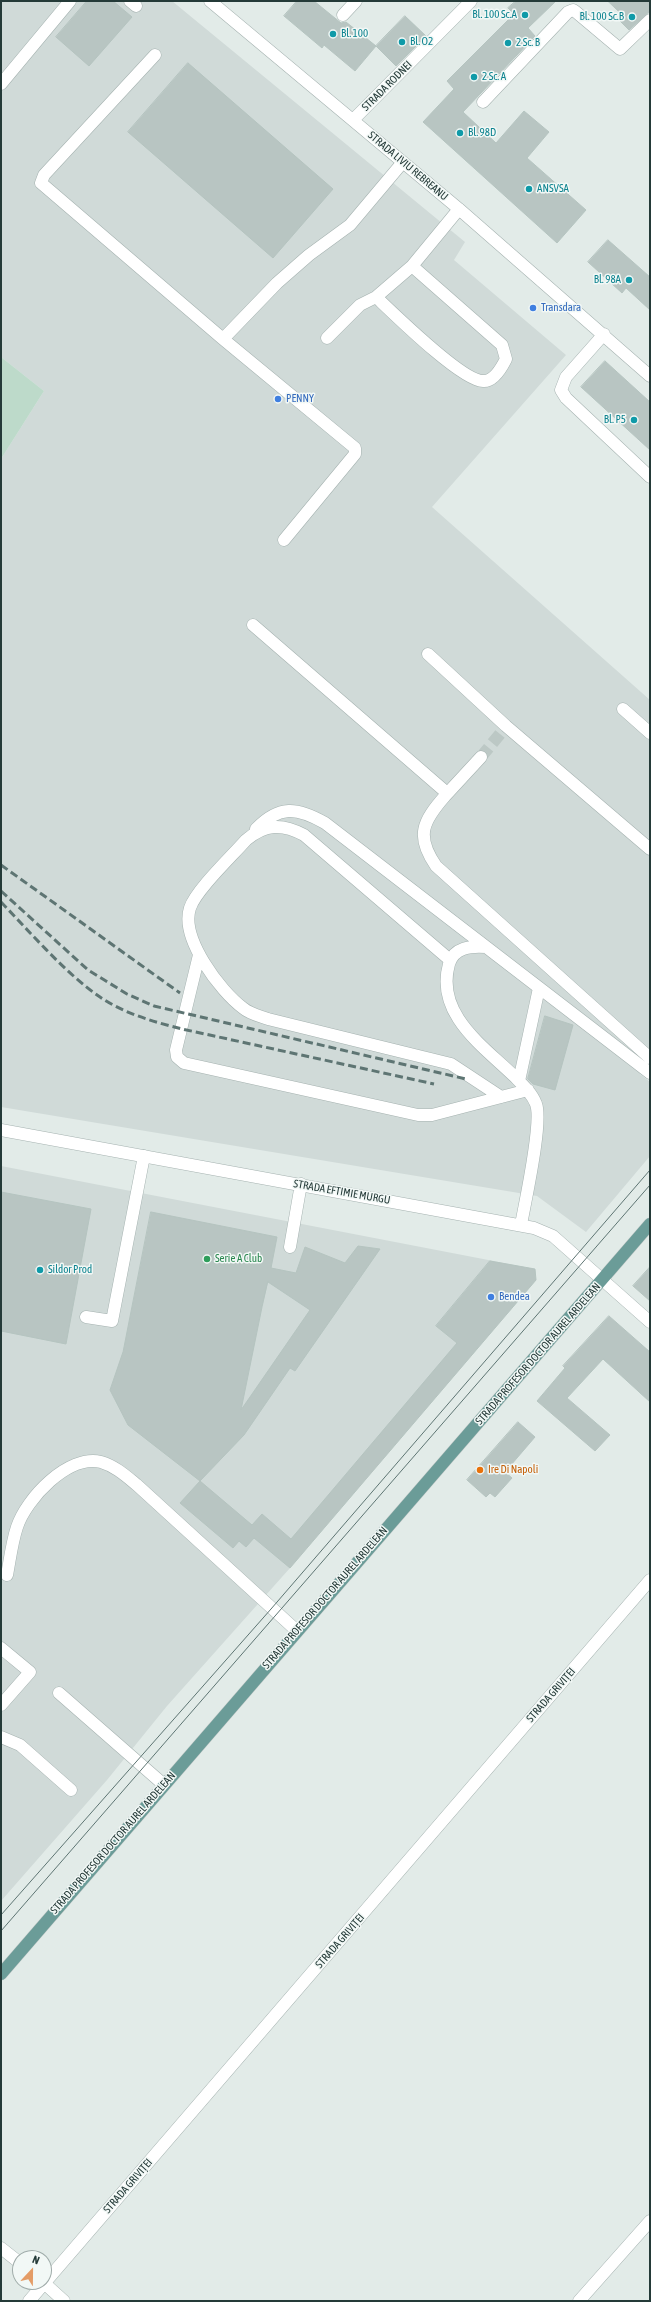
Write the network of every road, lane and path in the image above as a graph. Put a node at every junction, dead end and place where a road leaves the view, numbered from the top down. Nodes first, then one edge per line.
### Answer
1 (70, 1) edge
2 (356, 1) edge
3 (472, 1) edge
4 (215, 2) edge
5 (343, 15) dead end
6 (650, 20) edge
7 (155, 56) dead end
8 (1, 84) edge
9 (483, 102) dead end
10 (353, 120) junction
11 (403, 162) junction
12 (459, 209) junction
13 (412, 266) junction
14 (376, 297) junction
15 (604, 334) junction
16 (327, 338) dead end
17 (223, 339) junction
18 (650, 376) edge
19 (650, 477) edge
20 (284, 540) dead end
21 (253, 625) dead end
22 (428, 654) dead end
23 (623, 709) dead end
24 (650, 733) edge
25 (481, 757) tunnel mouth
26 (447, 793) junction
27 (246, 840) junction
28 (650, 849) edge
29 (486, 947) junction
30 (199, 955) junction
31 (450, 960) junction
32 (539, 988) junction
33 (650, 1058) edge
34 (650, 1073) edge
35 (518, 1081) junction
36 (528, 1090) junction
37 (501, 1097) junction
38 (1, 1130) edge
39 (144, 1156) junction
40 (301, 1184) junction
41 (650, 1224) edge
42 (521, 1225) junction
43 (290, 1247) dead end
44 (603, 1279) junction
45 (86, 1316) dead end
46 (650, 1322) edge
47 (7, 1575) dead end
48 (650, 1580) edge
49 (297, 1631) junction
50 (1, 1648) edge
51 (59, 1693) dead end
52 (1, 1706) edge
53 (1, 1737) edge
54 (163, 1784) junction
55 (71, 1790) dead end
56 (1, 1974) edge
57 (650, 2221) edge
58 (1, 2248) edge
59 (12, 2257) edge
60 (52, 2273) edge
61 (38, 2290) edge
62 (51, 2290) edge
63 (29, 2301) edge
64 (64, 2301) edge
65 (579, 2301) edge

1 - 8 street
2 - 5 street
3 - 10 street, STRADA RODNEI
4 - 10 street, STRADA LIVIU REBREANU
6 - 9 street
7 - 17 street
10 - 11 street, STRADA LIVIU REBREANU
11 - 12 street, STRADA LIVIU REBREANU
11 - 17 street
12 - 13 street
12 - 15 street, STRADA LIVIU REBREANU
13 - 14 street
13 - 14 street
14 - 16 street
15 - 18 street, STRADA LIVIU REBREANU
15 - 19 street
17 - 20 street
21 - 26 street
22 - 28 street
23 - 24 street
25 - 26 street
26 - 33 street
27 - 29 street
27 - 30 street
27 - 31 street
29 - 31 street
29 - 32 street
30 - 37 street
30 - 37 street
31 - 35 street
32 - 34 street
32 - 35 street
35 - 36 street
36 - 37 street
36 - 42 street
38 - 39 street, STRADA EFTIMIE MURGU
39 - 40 street, STRADA EFTIMIE MURGU
39 - 45 street
40 - 42 street, STRADA EFTIMIE MURGU
40 - 43 street
41 - 44 main road, STRADA PROFESOR DOCTOR AUREL ARDELEAN
42 - 44 street, STRADA EFTIMIE MURGU
44 - 46 street, STRADA EFTIMIE MURGU
44 - 49 main road, STRADA PROFESOR DOCTOR AUREL ARDELEAN
47 - 49 street
48 - 60 street, STRADA GRIVIȚEI
49 - 54 main road, STRADA PROFESOR DOCTOR AUREL ARDELEAN
50 - 52 street
51 - 54 street
53 - 55 street
54 - 56 main road, STRADA PROFESOR DOCTOR AUREL ARDELEAN
57 - 65 street
58 - 59 street
61 - 63 street, STRADA GRIVIȚEI
62 - 64 street

